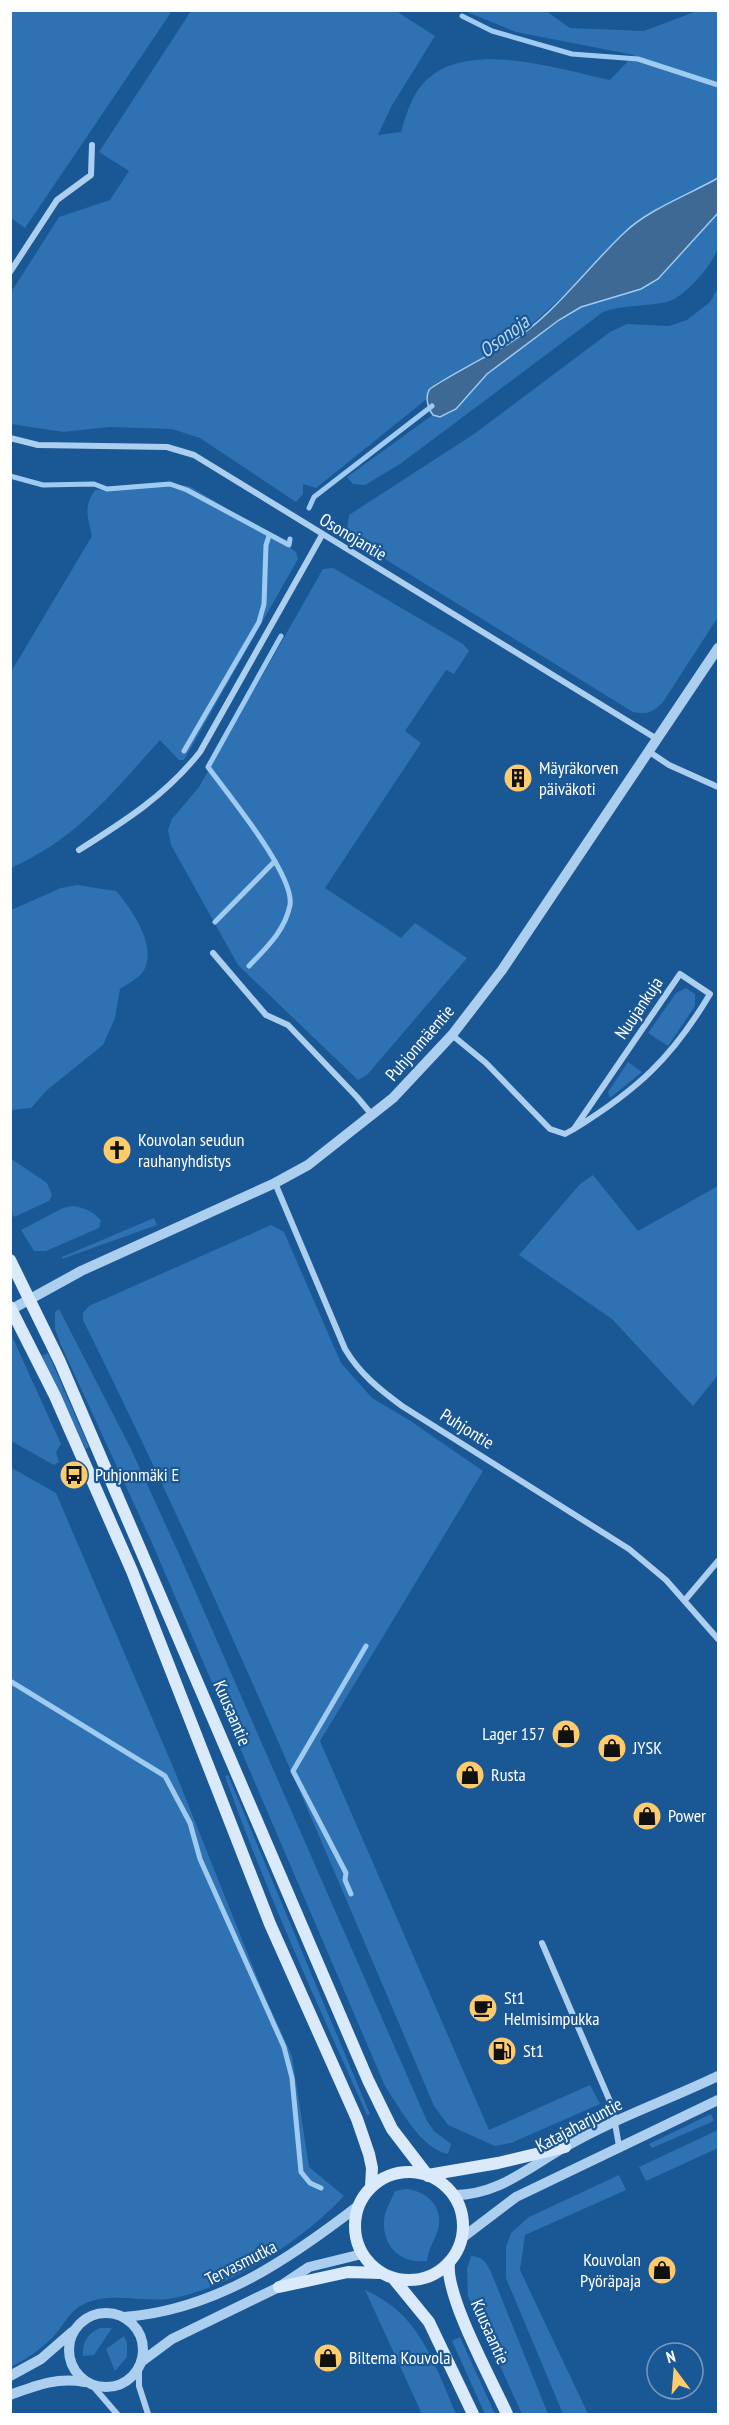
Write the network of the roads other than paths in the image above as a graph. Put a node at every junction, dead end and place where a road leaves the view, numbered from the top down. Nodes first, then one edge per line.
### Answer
1 (92, 145) dead end
2 (10, 272) edge
3 (10, 438) edge
4 (322, 535) junction
5 (718, 648) edge
6 (657, 739) junction
7 (648, 751) junction
8 (718, 788) edge
9 (79, 850) dead end
10 (213, 953) dead end
11 (452, 1035) junction
12 (373, 1116) junction
13 (574, 1129) junction
14 (275, 1183) junction
15 (10, 1260) edge
16 (30, 1299) junction
17 (11, 1308) edge
18 (718, 1561) edge
19 (685, 1600) junction
20 (718, 1639) edge
21 (542, 1943) dead end
22 (718, 2076) edge
23 (718, 2100) edge
24 (615, 2123) junction
25 (619, 2146) junction
26 (565, 2147) junction
27 (428, 2175) junction
28 (371, 2187) junction
29 (453, 2195) junction
30 (358, 2206) junction
31 (462, 2238) junction
32 (362, 2254) junction
33 (449, 2263) junction
34 (387, 2276) junction
35 (279, 2287) junction
36 (124, 2317) junction
37 (76, 2327) junction
38 (140, 2365) junction
39 (10, 2376) edge
40 (89, 2384) junction
41 (10, 2395) edge
42 (117, 2415) edge
43 (148, 2415) edge
44 (473, 2415) edge
45 (507, 2415) edge

1 - 2 street
3 - 4 street, Osonojantie
4 - 6 street, Osonojantie
4 - 9 street
5 - 6 street, Puhjonmäentie
6 - 7 street, Puhjonmäentie
7 - 8 street
7 - 11 street, Puhjonmäentie
10 - 12 street
11 - 12 street, Puhjonmäentie
11 - 13 street
12 - 14 street, Puhjonmäentie
13 - 13 street, Nuujankuja
14 - 16 street, Puhjonmäentie
14 - 19 street, Puhjontie
15 - 16 main road, Kuusaantie
16 - 17 street, Puhjonmäentie
16 - 27 main road, Kuusaantie
17 - 28 main road
18 - 19 street
19 - 20 street, Puhjontie
21 - 24 street
22 - 24 street, Katajaharjuntie
23 - 25 street, Katajaharjuntie
24 - 25 street
24 - 26 street, Katajaharjuntie
25 - 31 street, Katajaharjuntie
26 - 27 main road
26 - 29 street, Katajaharjuntie
27 - 28 main road
27 - 29 main road
28 - 30 main road
29 - 31 main road
30 - 32 main road
30 - 36 street, Tervasmutka
31 - 33 main road
32 - 34 main road
32 - 35 street, Tervasmutka
33 - 34 main road
33 - 45 main road, Kuusaantie
34 - 35 main road
34 - 44 main road
35 - 38 street, Tervasmutka
36 - 37 street
36 - 38 street
37 - 39 street
37 - 40 street
38 - 40 street
38 - 43 street
40 - 41 street
40 - 42 street

